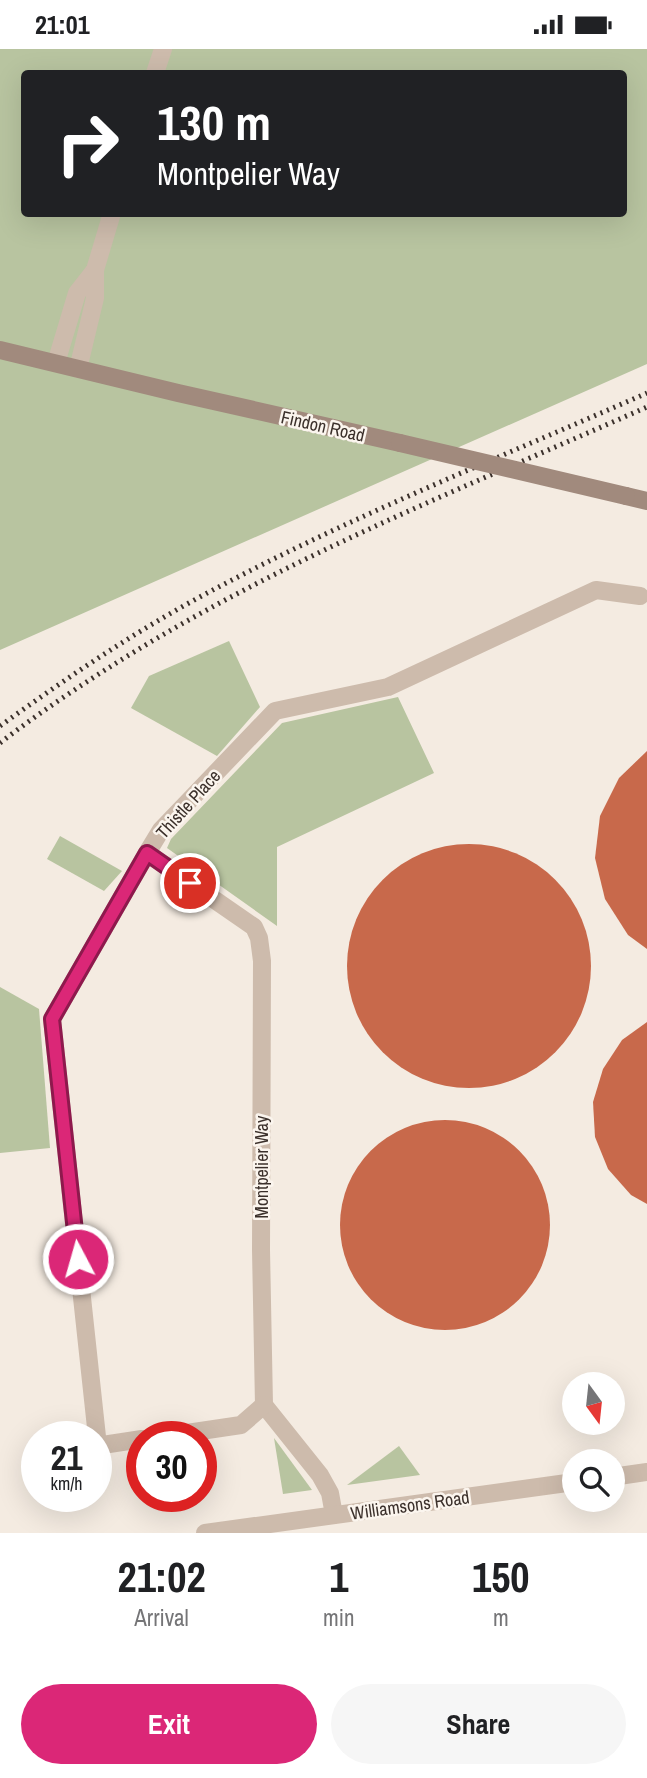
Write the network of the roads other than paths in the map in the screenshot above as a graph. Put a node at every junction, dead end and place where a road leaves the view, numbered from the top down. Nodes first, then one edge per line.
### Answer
1 (163, 49) edge
2 (156, 70) edge
3 (111, 217) edge
4 (94, 270) junction
5 (0, 350) edge
6 (56, 363) junction
7 (78, 369) junction
8 (647, 501) edge
9 (640, 596) dead end
10 (147, 853) junction
11 (264, 1405) junction
12 (94, 1421) edge
13 (217, 1429) edge
14 (647, 1472) edge
15 (625, 1475) edge
16 (562, 1484) edge
17 (334, 1515) junction
18 (205, 1533) edge

1 - 2 street
3 - 4 street
4 - 6 street
4 - 7 street
5 - 6 street, Findon Road
6 - 7 street, Findon Road
7 - 8 street, Findon Road, bridge
9 - 10 street, Thistle Place
10 - 11 street, Montpelier Way
10 - 12 street, Thistle Place
11 - 13 street
11 - 17 street
14 - 15 street
16 - 17 street, Williamsons Road
17 - 18 street, Williamsons Road

